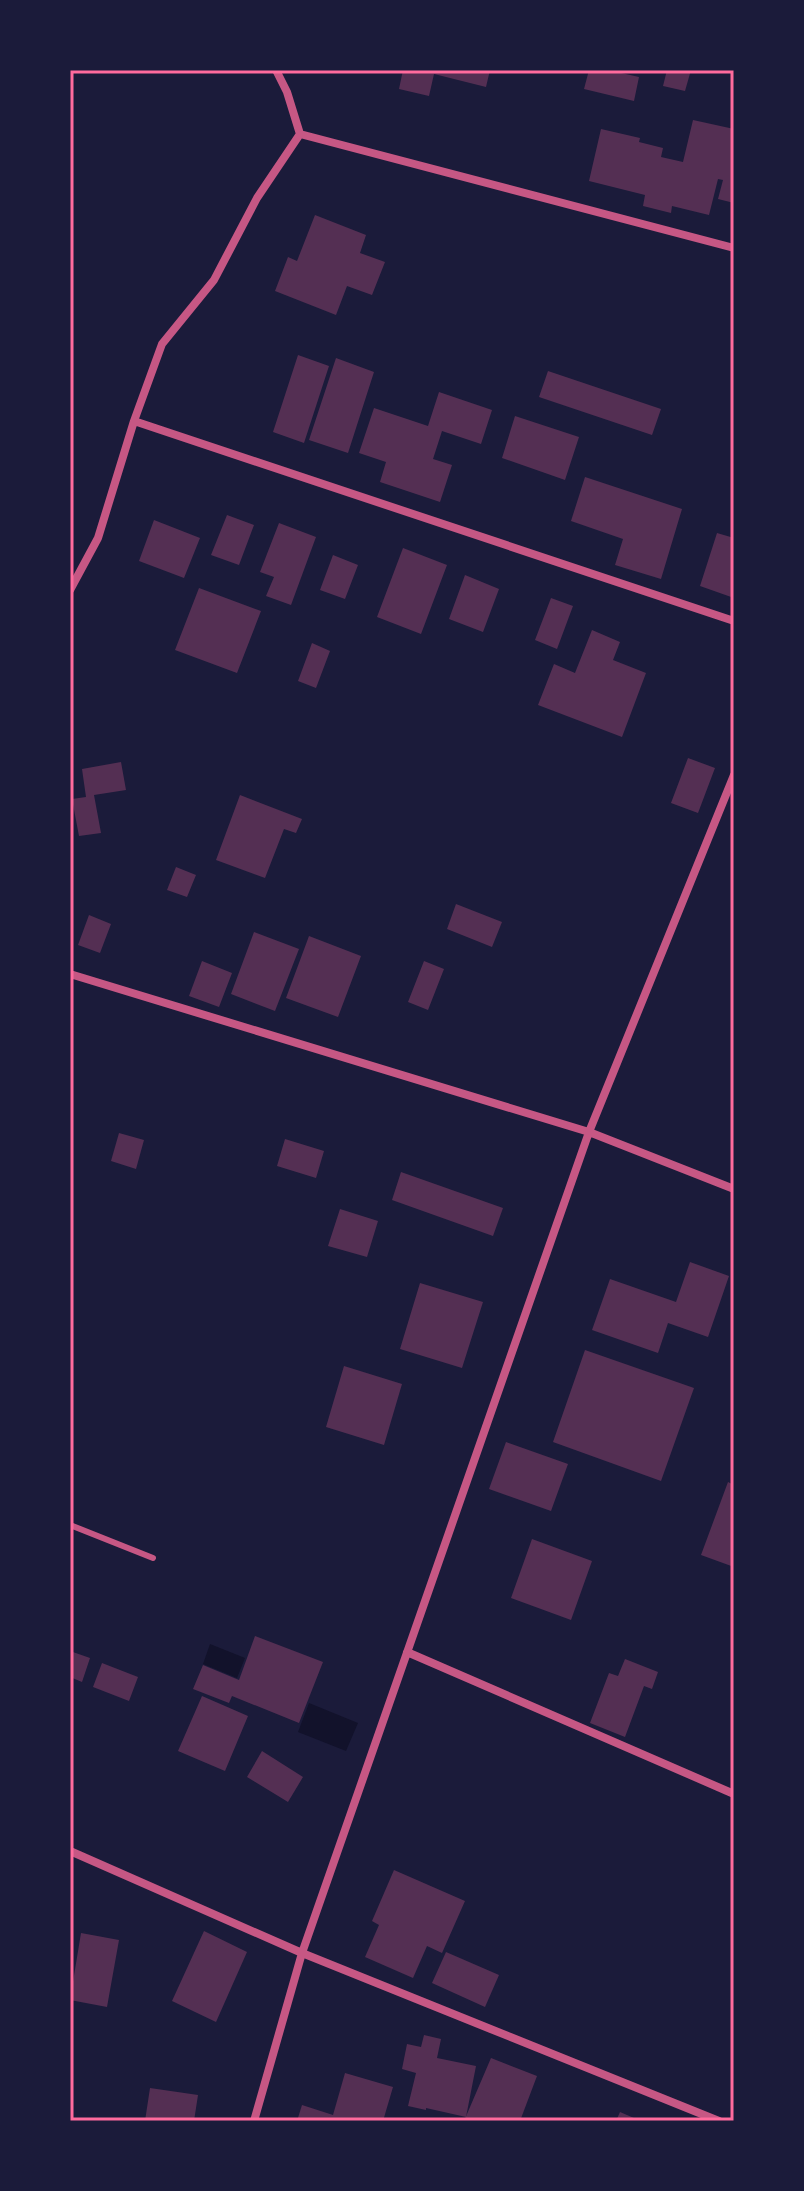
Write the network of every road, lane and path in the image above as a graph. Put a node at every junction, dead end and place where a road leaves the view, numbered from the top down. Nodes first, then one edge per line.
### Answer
1 (276, 70) edge
2 (300, 134) junction
3 (734, 248) edge
4 (134, 421) junction
5 (70, 590) edge
6 (734, 621) edge
7 (734, 775) edge
8 (70, 974) edge
9 (589, 1132) junction
10 (734, 1189) edge
11 (70, 1525) edge
12 (153, 1558) dead end
13 (407, 1652) junction
14 (734, 1794) edge
15 (70, 1851) edge
16 (302, 1953) junction
17 (254, 2121) edge
18 (719, 2121) edge

1 - 2 street
2 - 3 street
2 - 4 street
4 - 5 street
4 - 6 street
7 - 9 street
8 - 9 street
9 - 10 street
9 - 13 street
11 - 12 lane
13 - 14 street
13 - 16 street
15 - 16 street
16 - 17 street
16 - 18 street

